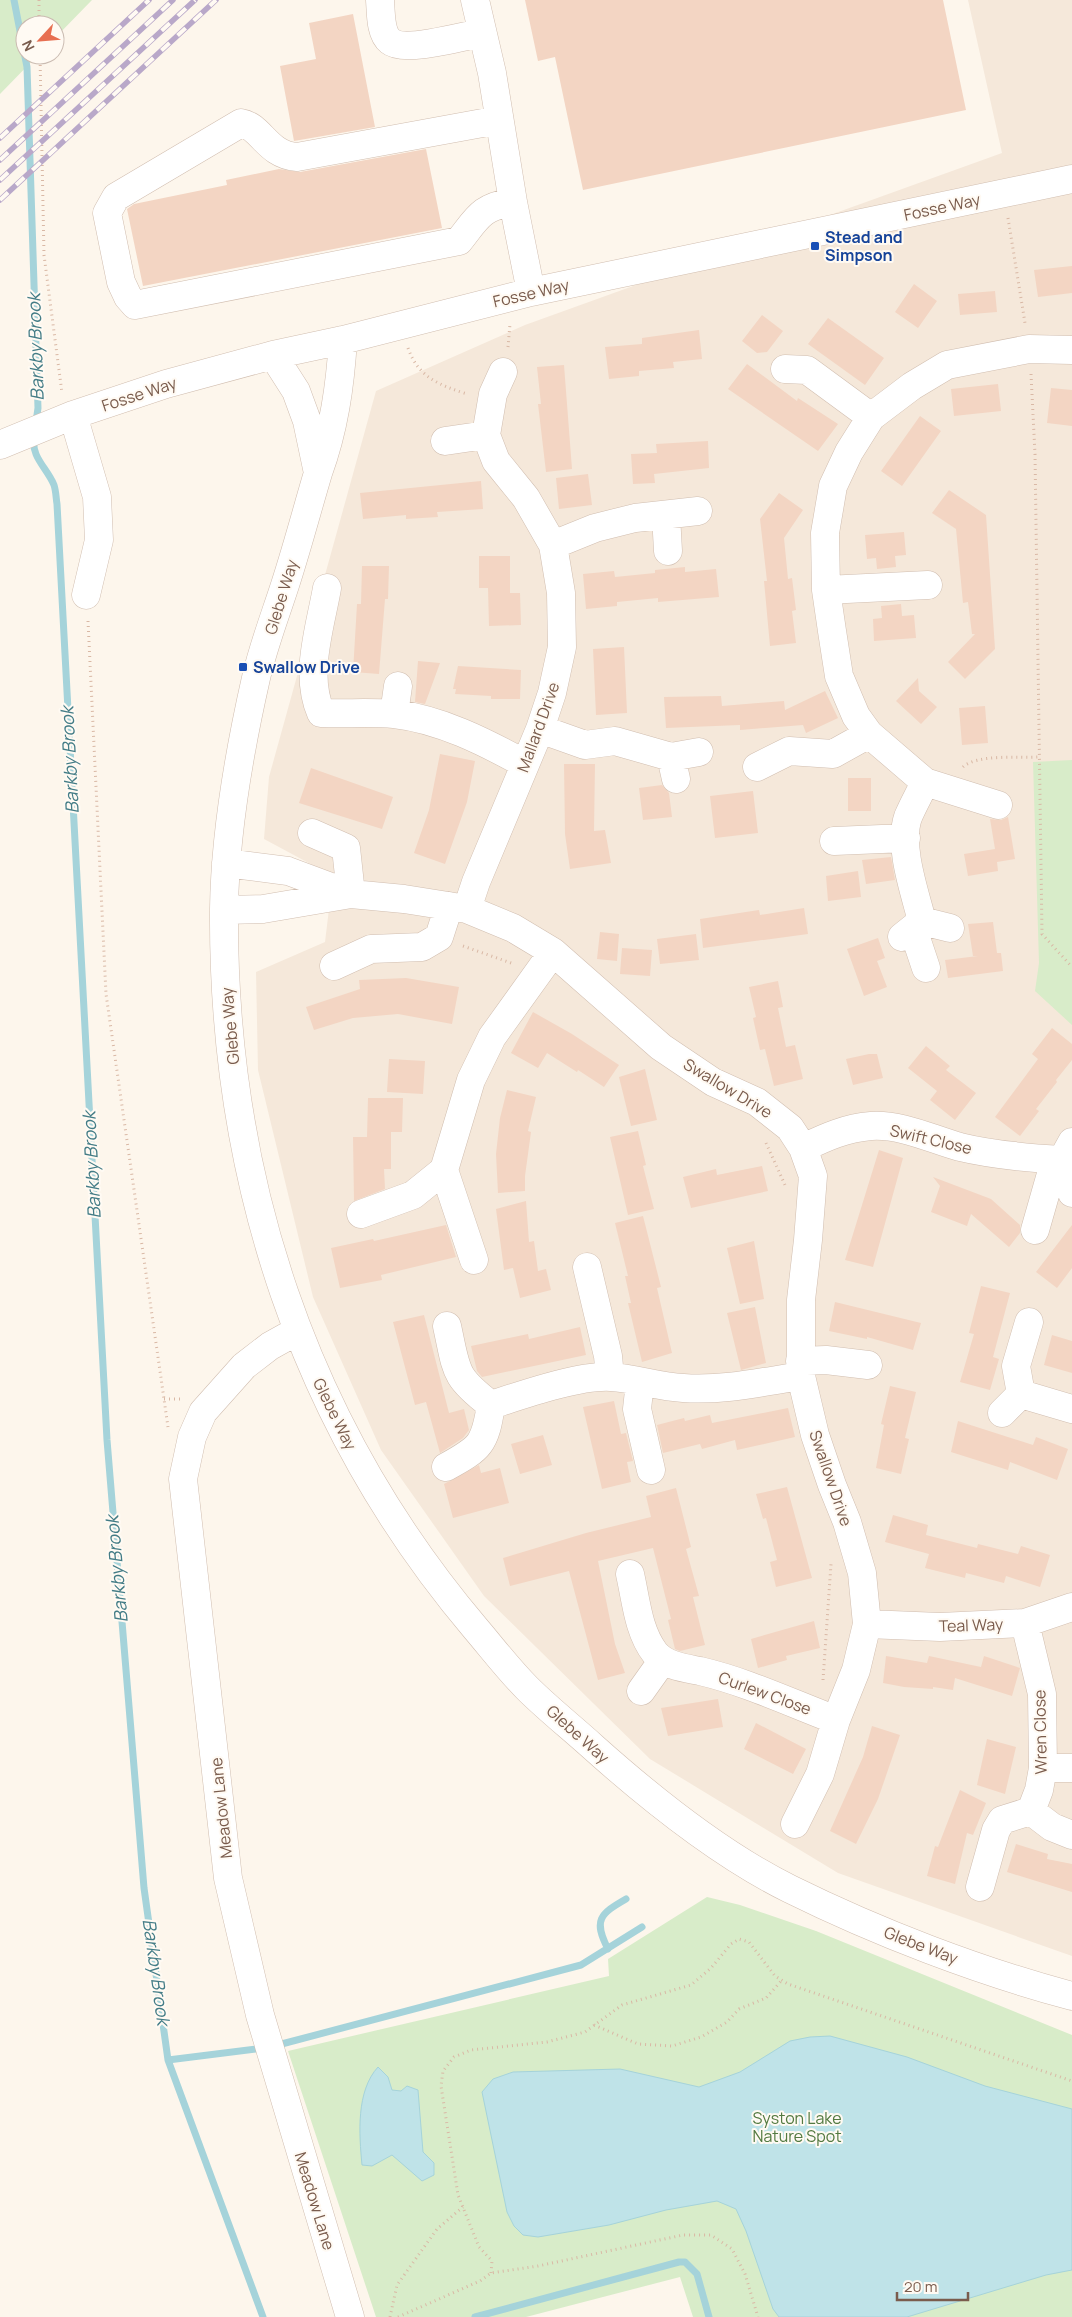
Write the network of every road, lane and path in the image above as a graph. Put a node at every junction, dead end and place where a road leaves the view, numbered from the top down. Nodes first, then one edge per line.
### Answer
1 (39, 0) edge
2 (380, 0) edge
3 (475, 0) edge
4 (39, 15) edge
5 (481, 33) junction
6 (40, 65) edge
7 (499, 120) junction
8 (1072, 179) edge
9 (1004, 194) junction
10 (513, 202) junction
11 (531, 292) junction
12 (505, 299) junction
13 (402, 324) junction
14 (343, 340) junction
15 (1029, 349) junction
16 (1072, 350) edge
17 (273, 355) junction
18 (785, 370) dead end
19 (503, 372) joint
20 (491, 402) junction
21 (871, 418) junction
22 (63, 419) junction
23 (486, 435) junction
24 (9, 441) edge
25 (445, 441) dead end
26 (318, 472) junction
27 (698, 512) dead end
28 (666, 515) junction
29 (552, 545) junction
30 (668, 551) dead end
31 (928, 585) dead end
32 (327, 588) dead end
33 (826, 590) junction
34 (86, 595) joint
35 (398, 686) dead end
36 (394, 714) junction
37 (540, 729) junction
38 (869, 734) junction
39 (699, 752) dead end
40 (1038, 757) junction
41 (525, 764) junction
42 (757, 767) dead end
43 (925, 782) junction
44 (957, 790) junction
45 (998, 805) dead end
46 (312, 833) dead end
47 (906, 838) junction
48 (834, 841) dead end
49 (226, 863) junction
50 (351, 894) junction
51 (458, 908) junction
52 (224, 910) junction
53 (950, 928) dead end
54 (912, 929) junction
55 (553, 952) junction
56 (334, 966) dead end
57 (1072, 966) edge
58 (926, 968) dead end
59 (760, 1135) dead end
60 (803, 1148) junction
61 (1063, 1154) edge
62 (444, 1170) junction
63 (786, 1190) dead end
64 (1072, 1193) edge
65 (361, 1214) dead end
66 (1035, 1230) dead end
67 (474, 1260) dead end
68 (587, 1267) dead end
69 (1030, 1322) dead end
70 (447, 1326) dead end
71 (297, 1331) junction
72 (868, 1365) dead end
73 (800, 1368) junction
74 (610, 1377) junction
75 (640, 1382) junction
76 (1021, 1394) junction
77 (491, 1405) junction
78 (1072, 1409) edge
79 (1002, 1413) dead end
80 (168, 1431) dead end
81 (446, 1467) dead end
82 (651, 1470) dead end
83 (832, 1561) dead end
84 (630, 1574) dead end
85 (1072, 1606) edge
86 (1025, 1623) junction
87 (867, 1624) junction
88 (663, 1660) junction
89 (641, 1691) dead end
90 (827, 1716) junction
91 (1043, 1768) junction
92 (1072, 1768) edge
93 (795, 1824) dead end
94 (1052, 1825) edge
95 (980, 1887) dead end
96 (782, 1980) junction
97 (1072, 1996) edge
98 (593, 2025) junction
99 (1072, 2080) edge
100 (463, 2207) junction
101 (491, 2273) junction
102 (350, 2317) edge
103 (390, 2317) edge
104 (398, 2317) edge
105 (758, 2317) edge

1 - 4 path
2 - 5 street
3 - 5 street
5 - 7 street
6 - 22 path
7 - 10 street
7 - 10 street
8 - 9 street, Fosse Way
9 - 11 street, Fosse Way
9 - 15 path
10 - 11 street
11 - 12 street, Fosse Way
12 - 13 street, Fosse Way
12 - 19 path
13 - 14 street, Fosse Way
13 - 20 path
14 - 17 street, Fosse Way
14 - 26 street, Glebe Way
15 - 16 street
15 - 21 street
15 - 40 path
17 - 22 street, Fosse Way
17 - 26 street
18 - 21 street
19 - 20 street
20 - 23 street
21 - 33 street
22 - 24 street, Fosse Way
22 - 34 street
23 - 25 street
23 - 29 street, Mallard Drive
26 - 49 street, Glebe Way
27 - 28 street
28 - 29 street
28 - 30 street
29 - 37 street, Mallard Drive
31 - 33 street
32 - 36 street
33 - 38 street
34 - 80 path
35 - 36 street
36 - 41 street
37 - 39 street
37 - 41 street, Mallard Drive
38 - 42 street
38 - 43 street
40 - 44 path
40 - 57 path
41 - 51 street, Mallard Drive
43 - 44 street
43 - 47 street
44 - 45 street
46 - 50 street
47 - 48 street
47 - 54 street
49 - 50 street, Swallow Drive
49 - 52 street, Glebe Way
50 - 51 street, Swallow Drive
50 - 52 street, Swallow Drive
51 - 55 street, Swallow Drive
51 - 56 street, Mallard Drive
52 - 71 street, Glebe Way
53 - 54 street
54 - 58 street
55 - 60 street, Swallow Drive
55 - 62 street
59 - 63 path
60 - 61 street, Swift Close
60 - 73 street, Swallow Drive
61 - 64 street
61 - 66 street
62 - 65 street
62 - 67 street
68 - 74 street
69 - 76 street
70 - 77 street
71 - 97 street, Glebe Way
71 - 102 street, Meadow Lane
72 - 73 street
73 - 75 street
73 - 87 street, Swallow Drive
74 - 75 street
74 - 77 street
75 - 82 street
76 - 78 street
76 - 79 street
77 - 81 street
83 - 90 path
84 - 88 street
85 - 86 street, Teal Way
86 - 87 street, Teal Way
86 - 91 street, Wren Close
87 - 90 street
88 - 89 street
88 - 90 street, Curlew Close
90 - 93 street
91 - 92 street
91 - 94 street, Wren Close
94 - 95 street, Wren Close
96 - 98 path
96 - 98 path
96 - 99 path
98 - 100 path
100 - 101 path
100 - 103 path
101 - 104 path
101 - 105 path

